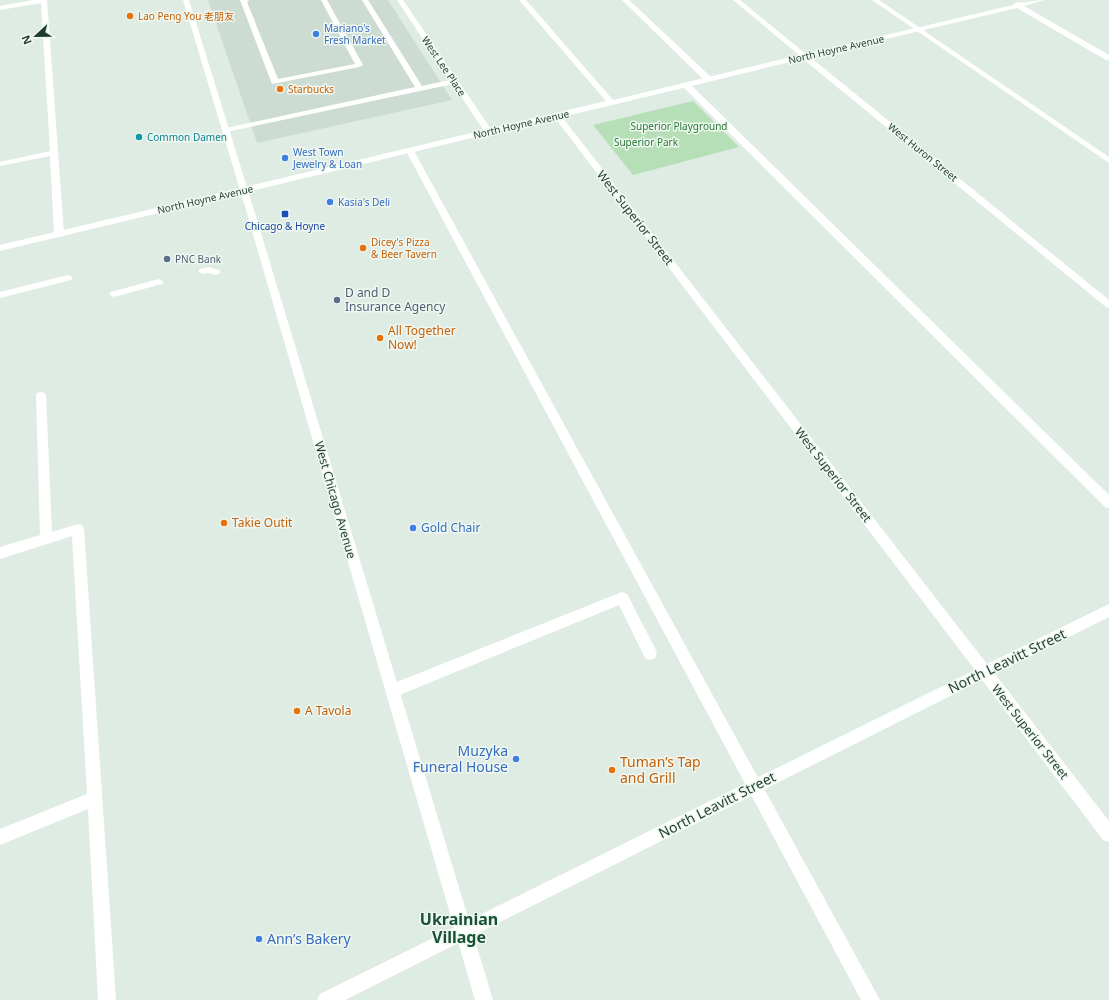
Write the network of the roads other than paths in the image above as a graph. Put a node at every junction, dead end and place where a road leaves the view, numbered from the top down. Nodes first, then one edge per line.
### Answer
1 (186, 0) edge
2 (246, 0) edge
3 (324, 0) edge
4 (365, 0) edge
5 (400, 0) edge
6 (522, 0) edge
7 (625, 0) edge
8 (736, 0) edge
9 (875, 0) edge
10 (1010, 0) edge
11 (1041, 0) edge
12 (1019, 5) junction
13 (0, 8) edge
14 (918, 29) junction
15 (806, 56) junction
16 (1109, 58) edge
17 (708, 79) junction
18 (455, 81) junction
19 (686, 85) junction
20 (420, 89) junction
21 (611, 102) junction
22 (557, 115) junction
23 (226, 130) junction
24 (489, 132) junction
25 (410, 150) junction
26 (54, 153) junction
27 (1109, 161) edge
28 (0, 164) edge
29 (244, 190) junction
30 (58, 234) junction
31 (0, 248) edge
32 (203, 271) dead end
33 (216, 272) dead end
34 (68, 278) dead end
35 (159, 282) dead end
36 (114, 294) dead end
37 (0, 295) edge
38 (1109, 305) edge
39 (41, 396) dead end
40 (1109, 503) edge
41 (46, 539) junction
42 (0, 553) edge
43 (1109, 610) edge
44 (650, 653) dead end
45 (984, 672) junction
46 (392, 691) junction
47 (755, 786) junction
48 (95, 798) junction
49 (1109, 834) edge
50 (0, 836) edge
51 (463, 932) junction
52 (107, 1000) edge
53 (326, 1000) edge
54 (484, 1000) edge
55 (871, 1000) edge

1 - 23 street, West Chicago Avenue
2 - 3 street
4 - 20 street
5 - 18 street, West Lee Place
6 - 21 street
7 - 17 street
8 - 15 street, West Huron Street
9 - 14 street
10 - 12 street
11 - 12 street, North Hoyne Avenue
12 - 14 street, North Hoyne Avenue
12 - 16 street
13 - 26 street
14 - 15 street, North Hoyne Avenue
14 - 27 street
15 - 17 street, North Hoyne Avenue
15 - 38 street, West Huron Street
17 - 19 street, North Hoyne Avenue
18 - 20 street
18 - 24 street, West Lee Place
19 - 21 street, North Hoyne Avenue
19 - 40 street
20 - 23 street
21 - 22 street, North Hoyne Avenue
22 - 24 street, North Hoyne Avenue
22 - 45 street, West Superior Street
23 - 29 street, West Chicago Avenue
24 - 25 street, North Hoyne Avenue
25 - 29 street, North Hoyne Avenue
25 - 47 street
26 - 28 street
26 - 30 street
29 - 30 street, North Hoyne Avenue
29 - 46 street, West Chicago Avenue
30 - 31 street, North Hoyne Avenue
32 - 33 street
34 - 37 street
35 - 36 street
39 - 41 street
41 - 42 street
41 - 48 street
43 - 45 street, North Leavitt Street
44 - 46 street
45 - 47 street, North Leavitt Street
45 - 49 street, West Superior Street
46 - 51 street, West Chicago Avenue
47 - 51 street, North Leavitt Street
47 - 55 street
48 - 50 street
48 - 52 street
51 - 53 street, North Leavitt Street
51 - 54 street, West Chicago Avenue

